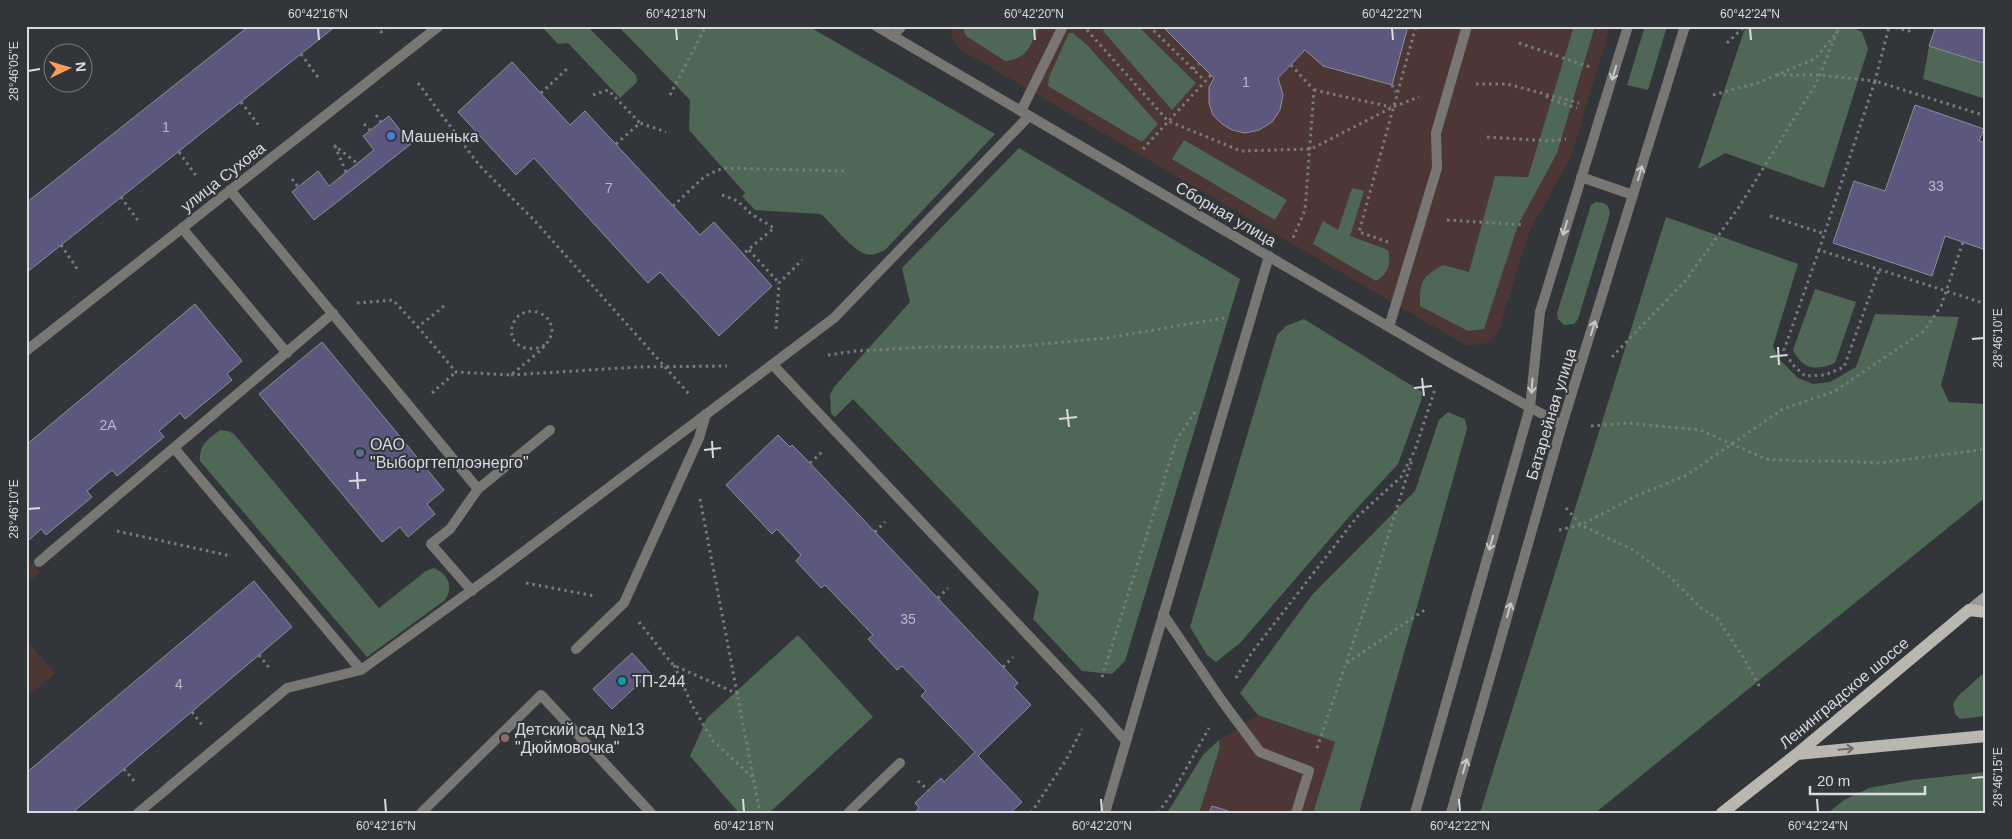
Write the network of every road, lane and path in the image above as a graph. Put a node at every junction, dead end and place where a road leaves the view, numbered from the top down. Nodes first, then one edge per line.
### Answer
1 (376, 26) edge
2 (389, 26) edge
3 (439, 26) edge
4 (706, 26) edge
5 (876, 26) edge
6 (902, 26) edge
7 (1063, 26) edge
8 (1150, 26) edge
9 (1416, 26) edge
10 (1467, 26) edge
11 (1628, 26) edge
12 (1685, 26) edge
13 (1745, 26) edge
14 (1842, 26) edge
15 (1888, 26) edge
16 (1916, 26) edge
17 (1837, 32) junction
18 (893, 36) junction
19 (1095, 39) dead end
20 (1519, 43) dead end
21 (1727, 43) dead end
22 (301, 54) dead end
23 (1200, 64) dead end
24 (1291, 65) dead end
25 (1591, 67) dead end
26 (568, 68) dead end
27 (1193, 70) junction
28 (1211, 75) dead end
29 (1776, 75) junction
30 (1820, 75) junction
31 (320, 80) dead end
32 (1205, 81) junction
33 (1875, 81) junction
34 (418, 83) dead end
35 (1451, 84) junction
36 (1392, 85) dead end
37 (1314, 90) junction
38 (541, 93) dead end
39 (1397, 93) junction
40 (593, 95) dead end
41 (670, 95) dead end
42 (1545, 95) junction
43 (1712, 95) dead end
44 (241, 102) dead end
45 (1580, 103) dead end
46 (1393, 107) junction
47 (1578, 108) dead end
48 (1025, 114) junction
49 (376, 115) dead end
50 (1986, 116) edge
51 (1168, 121) junction
52 (381, 122) dead end
53 (640, 123) junction
54 (364, 124) dead end
55 (260, 127) dead end
56 (370, 130) dead end
57 (666, 132) dead end
58 (1487, 137) dead end
59 (1570, 138) dead end
60 (616, 144) dead end
61 (1142, 149) dead end
62 (1311, 150) junction
63 (179, 152) dead end
64 (357, 164) dead end
65 (846, 171) dead end
66 (346, 172) dead end
67 (197, 177) dead end
68 (1581, 177) junction
69 (292, 179) dead end
70 (298, 187) dead end
71 (230, 190) junction
72 (722, 195) dead end
73 (1633, 195) junction
74 (121, 197) dead end
75 (672, 206) dead end
76 (1770, 216) dead end
77 (1422, 219) junction
78 (139, 222) dead end
79 (1526, 225) dead end
80 (182, 228) junction
81 (1362, 234) dead end
82 (1825, 234) junction
83 (1293, 238) dead end
84 (1963, 242) dead end
85 (61, 245) dead end
86 (748, 250) junction
87 (1819, 250) junction
88 (743, 254) dead end
89 (1268, 256) junction
90 (802, 260) dead end
91 (78, 270) dead end
92 (1879, 270) junction
93 (779, 282) junction
94 (1946, 291) junction
95 (1986, 304) edge
96 (444, 306) dead end
97 (333, 313) junction
98 (1252, 314) junction
99 (418, 327) junction
100 (1389, 327) junction
101 (545, 345) junction
102 (28, 347) edge
103 (287, 353) junction
104 (827, 356) dead end
105 (1612, 358) dead end
106 (773, 365) junction
107 (665, 367) junction
108 (456, 372) junction
109 (511, 375) junction
110 (1436, 389) dead end
111 (1530, 407) junction
112 (413, 409) junction
113 (1196, 411) dead end
114 (706, 414) junction
115 (1562, 425) junction
116 (1591, 426) dead end
117 (550, 430) dead end
118 (1732, 442) junction
119 (174, 448) junction
120 (1986, 449) edge
121 (1415, 450) junction
122 (692, 455) junction
123 (478, 489) junction
124 (1566, 508) dead end
125 (82, 525) junction
126 (1581, 525) junction
127 (1558, 530) dead end
128 (39, 562) dead end
129 (272, 565) junction
130 (472, 590) junction
131 (1986, 596) edge
132 (1426, 609) dead end
133 (1969, 610) junction
134 (1986, 612) edge
135 (1163, 614) junction
136 (576, 649) dead end
137 (1346, 664) junction
138 (673, 665) dead end
139 (361, 670) junction
140 (1761, 689) dead end
141 (1222, 701) junction
142 (1094, 705) junction
143 (1986, 736) edge
144 (1126, 741) junction
145 (1797, 754) junction
146 (900, 763) dead end
147 (1309, 770) junction
148 (754, 778) junction
149 (138, 813) edge
150 (420, 813) edge
151 (651, 813) edge
152 (760, 813) edge
153 (848, 813) edge
154 (1031, 813) edge
155 (1105, 813) edge
156 (1158, 813) edge
157 (1296, 813) edge
158 (1414, 813) edge
159 (1451, 813) edge
160 (1722, 813) edge

1 - 2 path
3 - 71 street, улица Сухова
4 - 41 path
5 - 18 street, Сборная улица
6 - 18 street
7 - 48 street
8 - 27 path
9 - 39 path
10 - 35 street
11 -> 68 street, Батарейная улица
73 -> 12 street, Батарейная улица
13 - 21 path
14 - 17 path
15 - 16 path
15 - 33 path
17 - 29 path
17 - 30 path
18 - 48 street, Сборная улица
19 - 51 path
20 - 25 path
22 - 31 path
23 - 27 path
24 - 37 path
26 - 38 path
27 - 32 path
28 - 32 path
29 - 30 path
29 - 43 path
30 - 33 path
30 - 105 path
32 - 51 path
33 - 50 path
33 - 82 path
34 - 107 path
35 - 42 path
35 - 46 path
35 - 77 street
36 - 39 path
37 - 46 path
37 - 62 path
39 - 46 path
40 - 53 path
42 - 45 path
42 - 47 path
44 - 55 path
46 - 62 path
46 - 81 path
48 - 89 street, Сборная улица
48 - 106 street
49 - 52 path
51 - 61 path
51 - 62 path
53 - 57 path
53 - 60 path
54 - 56 path
58 - 59 path
62 - 83 path
63 - 67 path
64 - 66 path
65 - 75 path
68 - 73 street
68 -> 111 street, Батарейная улица
69 - 70 path
71 - 80 street, улица Сухова
71 - 97 street
72 - 86 path
115 -> 73 street, Батарейная улица
74 - 78 path
76 - 82 path
77 - 79 path
77 - 100 street
80 - 102 street, улица Сухова
80 - 103 street
82 - 87 path
84 - 94 path
85 - 91 path
86 - 88 path
86 - 93 path
87 - 92 path
87 - 92 path
89 - 98 street
89 - 100 street, Сборная улица
90 - 93 path
92 - 94 path
93 - 106 path
94 - 95 path
94 - 118 path
96 - 99 path
97 - 99 path
97 - 103 street
97 - 112 street
98 - 104 path
98 - 135 street
99 - 108 path
100 - 111 street, Сборная улица
101 - 101 path
101 - 109 path
103 - 119 street
106 - 107 path
106 - 114 street
106 - 142 street
107 - 109 path
107 - 114 path
108 - 109 path
108 - 112 path
110 - 121 path
111 - 115 street, Сборная улица
111 -> 158 street, Батарейная улица
112 - 123 street
113 - 142 path
114 - 122 street
114 - 130 street
159 -> 115 street, Батарейная улица
116 - 118 path
117 - 123 street
118 - 120 path
118 - 126 path
119 - 125 street
119 - 129 street
121 - 137 path
121 - 141 path
122 - 136 street
122 - 148 path
123 - 130 street
124 - 126 path
125 - 128 street
125 - 129 path
126 - 127 path
126 - 140 path
129 - 139 street
130 - 139 street
131 - 133 main road, Ленинградское шоссе
132 - 137 path
133 - 134 main road
133 - 145 main road, Ленинградское шоссе
135 - 141 street
135 - 144 street
137 - 147 path
138 - 148 path
139 - 149 street
141 - 147 street
141 - 156 path
142 - 144 street
142 - 154 path
145 -> 143 main road
144 - 155 street
145 - 160 main road, Ленинградское шоссе
146 - 153 street
147 - 157 street
148 - 152 path
150 - 151 street

